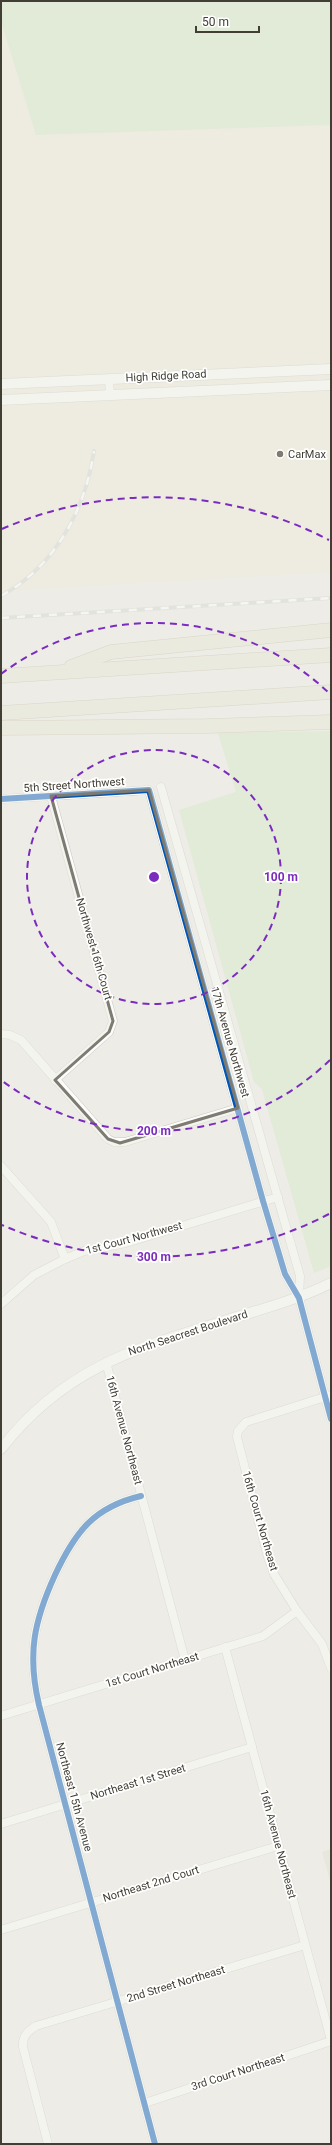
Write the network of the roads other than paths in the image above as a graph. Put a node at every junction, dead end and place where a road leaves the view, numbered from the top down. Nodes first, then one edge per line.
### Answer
1 (331, 369) edge
2 (109, 379) junction
3 (1, 384) edge
4 (331, 385) edge
5 (110, 395) junction
6 (1, 400) edge
7 (331, 630) edge
8 (331, 655) edge
9 (58, 673) junction
10 (1, 676) edge
11 (331, 692) edge
12 (1, 713) edge
13 (331, 722) edge
14 (1, 728) edge
15 (161, 787) dead end
16 (149, 790) joint
17 (51, 796) junction
18 (1, 799) edge
19 (3, 1034) edge
20 (55, 1080) junction
21 (238, 1108) junction
22 (1, 1166) edge
23 (278, 1197) junction
24 (264, 1201) junction
25 (65, 1259) junction
26 (331, 1283) edge
27 (299, 1298) junction
28 (1, 1304) edge
29 (106, 1362) junction
30 (328, 1396) edge
31 (331, 1419) edge
32 (1, 1449) edge
33 (142, 1496) junction
34 (297, 1611) junction
35 (225, 1647) junction
36 (185, 1660) junction
37 (331, 1668) edge
38 (40, 1705) junction
39 (1, 1716) edge
40 (252, 1747) junction
41 (65, 1804) junction
42 (1, 1824) edge
43 (278, 1846) junction
44 (92, 1902) junction
45 (1, 1930) edge
46 (305, 1945) junction
47 (118, 2002) junction
48 (331, 2040) edge
49 (144, 2103) junction
50 (48, 2144) edge
51 (156, 2144) edge

1 - 2 street, High Ridge Road
2 - 3 street, High Ridge Road
2 - 5 street
4 - 5 street, High Ridge Road
5 - 6 street, High Ridge Road
7 - 9 highway
8 - 9 highway
9 - 10 highway
11 - 12 highway
13 - 14 highway
15 - 23 street, 17th Avenue Northwest
16 - 17 street, 5th Street Northwest
16 - 21 street, 17th Avenue Northwest
17 - 18 street, 5th Street Northwest
17 - 20 street, Northwest 16th Court
19 - 20 street
20 - 21 street
21 - 24 street, 17th Avenue Northwest
22 - 25 street
23 - 24 street, 1st Court Northwest
23 - 27 street, 17th Avenue Northwest
24 - 25 street, 1st Court Northwest
24 - 27 street, 17th Avenue Northwest
25 - 28 street, 1st Court Northwest
26 - 27 street, North Seacrest Boulevard
27 - 29 street, North Seacrest Boulevard
27 - 30 street
29 - 32 street, North Seacrest Boulevard
29 - 33 street, 16th Avenue Northeast
30 - 31 street
30 - 34 street, 16th Court Northeast
33 - 36 street, 16th Avenue Northeast
33 - 38 street, Northeast 15th Avenue
34 - 35 street, 1st Court Northeast
34 - 37 street, 16th Court Northeast
35 - 36 street, 1st Court Northeast
35 - 40 street, 16th Avenue Northeast
36 - 38 street, 1st Court Northeast
38 - 39 street, 1st Court Northeast
38 - 41 street, Northeast 15th Avenue
40 - 41 street, Northeast 1st Street
40 - 43 street, 16th Avenue Northeast
41 - 42 street, Northeast 1st Street
41 - 44 street, Northeast 15th Avenue
43 - 44 street, Northeast 2nd Court
43 - 46 street, 16th Avenue Northeast
44 - 45 street, Northeast 2nd Court
44 - 47 street, Northeast 15th Avenue
46 - 47 street, 2nd Street Northeast
46 - 48 street, 16th Avenue Northeast
47 - 49 street, Northeast 15th Avenue
47 - 50 street, 2nd Street Northeast
48 - 49 street, 3rd Court Northeast
49 - 51 street, Northeast 15th Avenue

